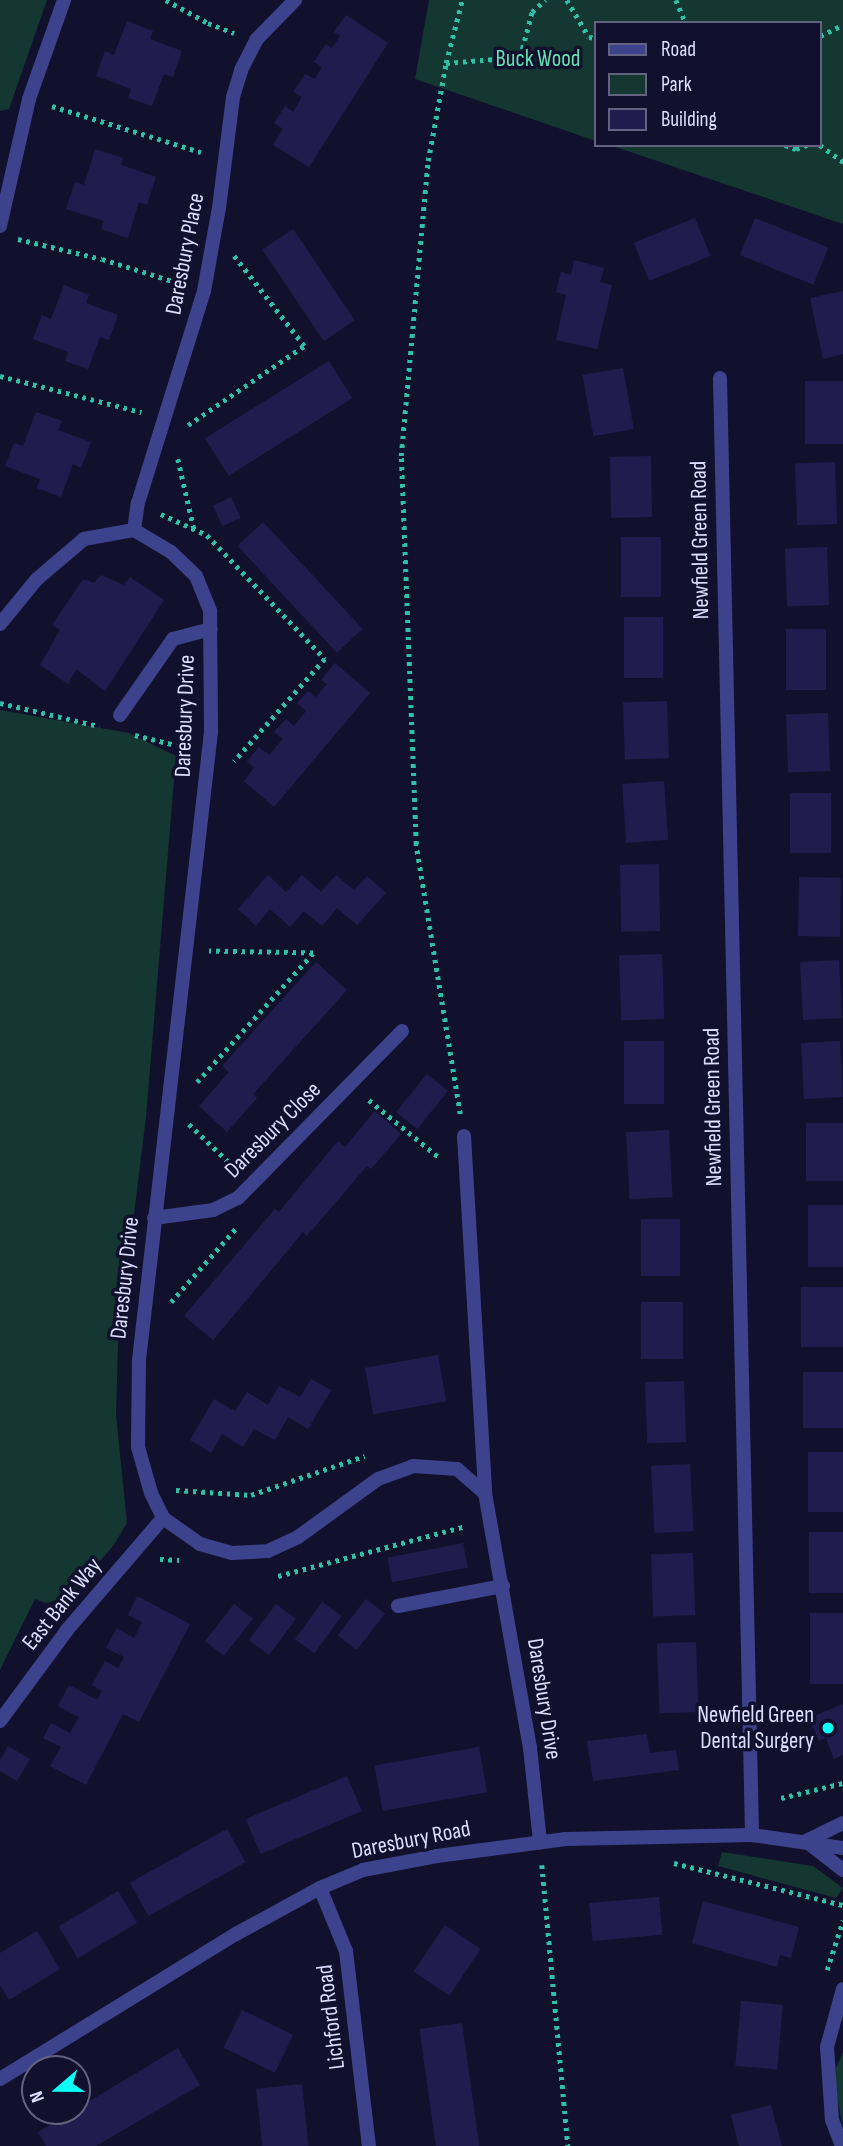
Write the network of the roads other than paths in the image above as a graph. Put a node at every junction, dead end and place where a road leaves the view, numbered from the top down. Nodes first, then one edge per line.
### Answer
1 (64, 0) edge
2 (295, 0) edge
3 (0, 226) edge
4 (720, 379) dead end
5 (134, 530) junction
6 (0, 624) edge
7 (211, 629) junction
8 (120, 716) dead end
9 (402, 1031) dead end
10 (464, 1136) road end
11 (154, 1218) junction
12 (485, 1493) junction
13 (163, 1518) junction
14 (503, 1586) junction
15 (398, 1606) dead end
16 (0, 1721) edge
17 (843, 1823) edge
18 (752, 1835) junction
19 (806, 1841) junction
20 (540, 1842) junction
21 (843, 1848) edge
22 (843, 1870) edge
23 (320, 1888) junction
24 (843, 1989) edge
25 (839, 2016) edge
26 (0, 2079) edge
27 (369, 2146) edge
28 (842, 2146) edge

1 - 3 street
2 - 5 street, Daresbury Place
4 - 18 street, Newfield Green Road
5 - 6 street
5 - 7 street, Daresbury Drive
7 - 8 street
7 - 11 street, Daresbury Drive
9 - 11 street, Daresbury Close
10 - 12 street
11 - 13 street, Daresbury Drive
12 - 13 street, Daresbury Drive
12 - 14 street, Daresbury Drive
13 - 16 street, East Bank Way
14 - 15 street
14 - 20 street, Daresbury Drive
17 - 19 street
18 - 19 street, Daresbury Road
18 - 20 street, Daresbury Road
19 - 21 street, Daresbury Road
19 - 22 street
20 - 23 street, Daresbury Road
23 - 26 street, Daresbury Road
23 - 27 street, Lichford Road
24 - 25 street
25 - 28 street

